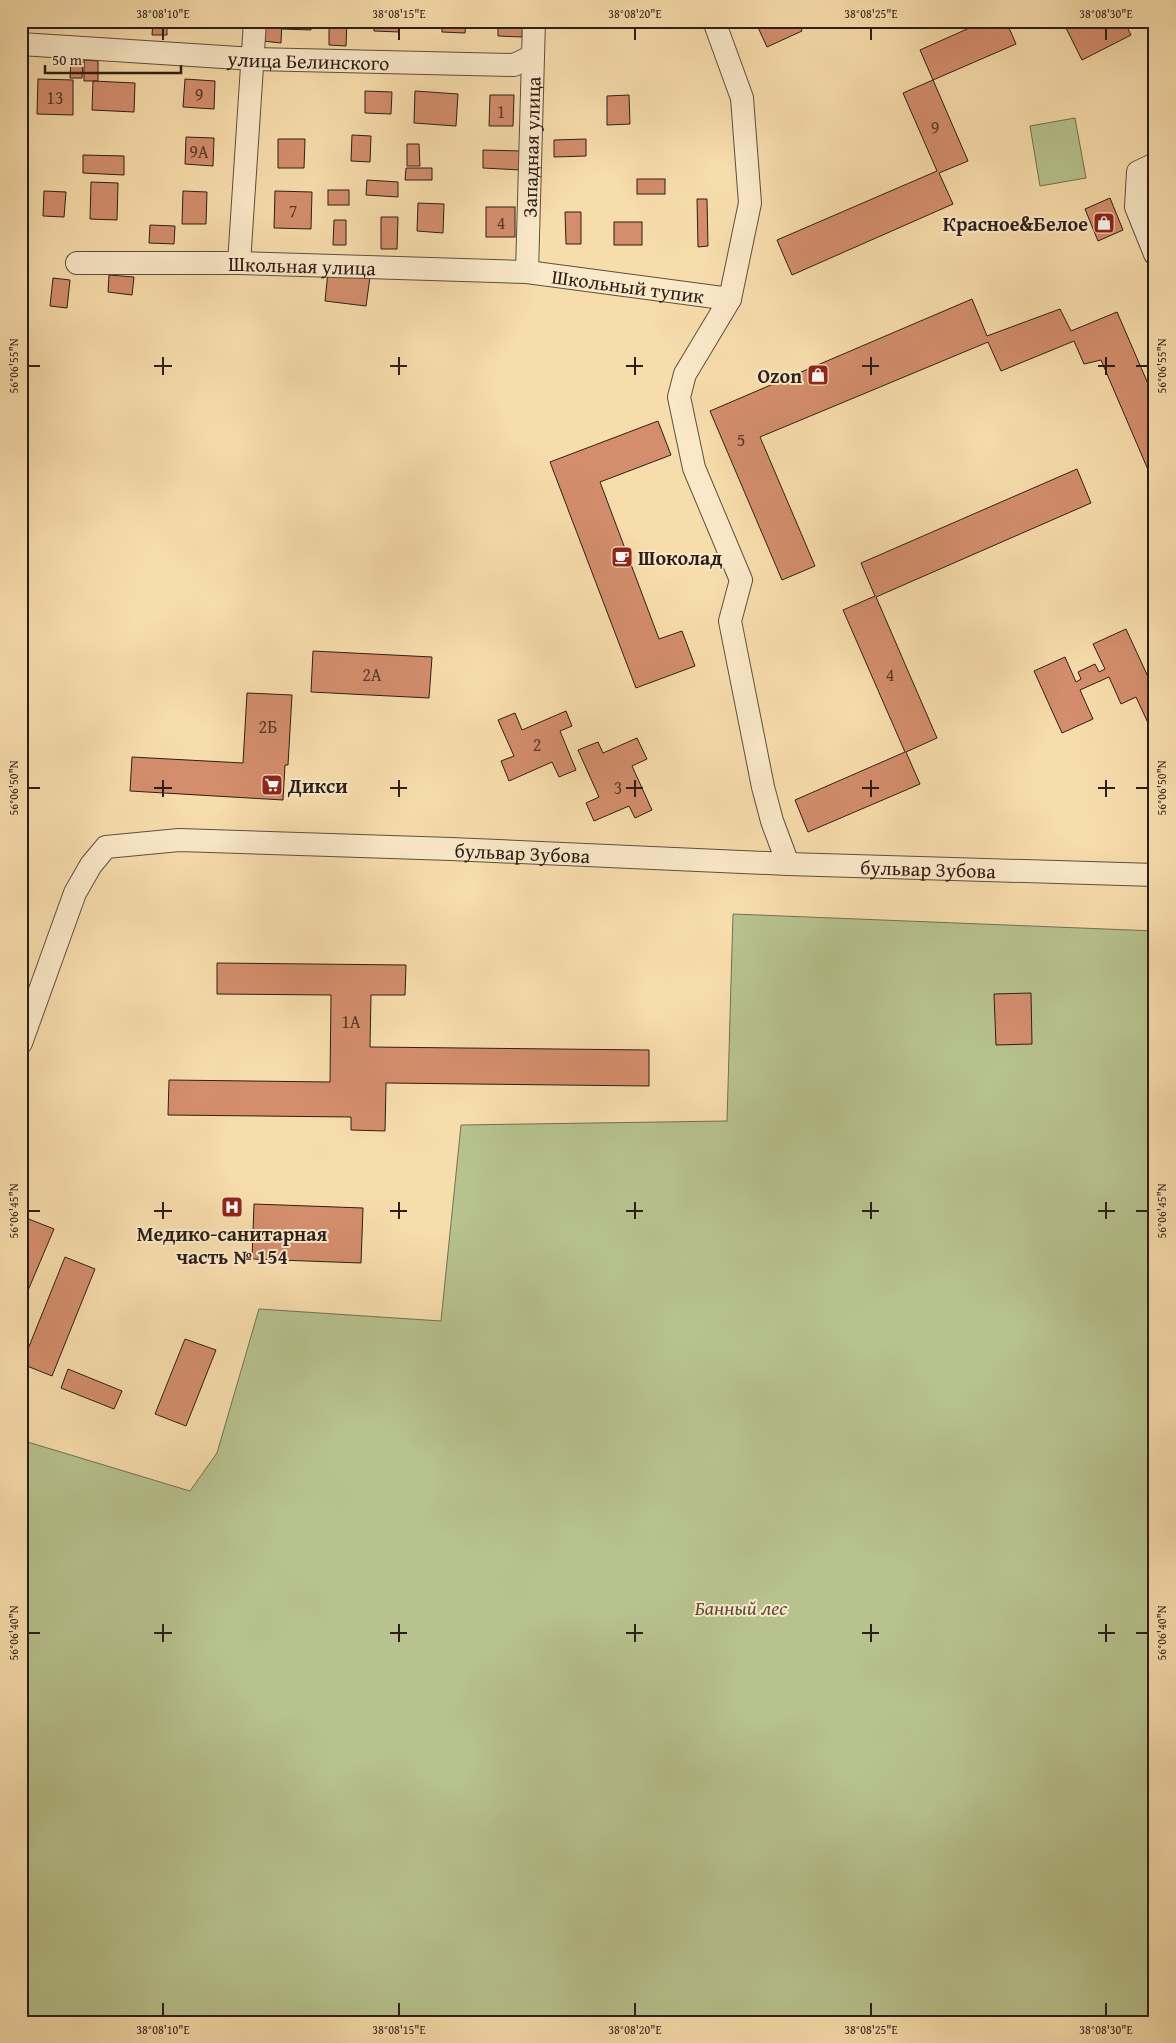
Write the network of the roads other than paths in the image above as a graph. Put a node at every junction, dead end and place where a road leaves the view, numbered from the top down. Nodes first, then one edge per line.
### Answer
1 (255, 21) edge
2 (534, 21) edge
3 (714, 21) edge
4 (21, 44) edge
5 (533, 56) junction
6 (254, 59) junction
7 (1155, 164) edge
8 (1155, 254) edge
9 (77, 263) dead end
10 (239, 263) junction
11 (527, 272) junction
12 (730, 298) junction
13 (788, 864) junction
14 (1155, 875) edge
15 (21, 1043) edge

1 - 6 street
2 - 5 street, Западная улица
3 - 12 street
4 - 6 street, улица Белинского
5 - 6 street, улица Белинского
5 - 11 street, Западная улица
6 - 10 street
7 - 8 street
9 - 10 street, Школьная улица
10 - 11 street, Школьная улица
11 - 12 street, Школьный тупик
12 - 13 street
13 - 14 street, бульвар Зубова
13 - 15 street, бульвар Зубова

